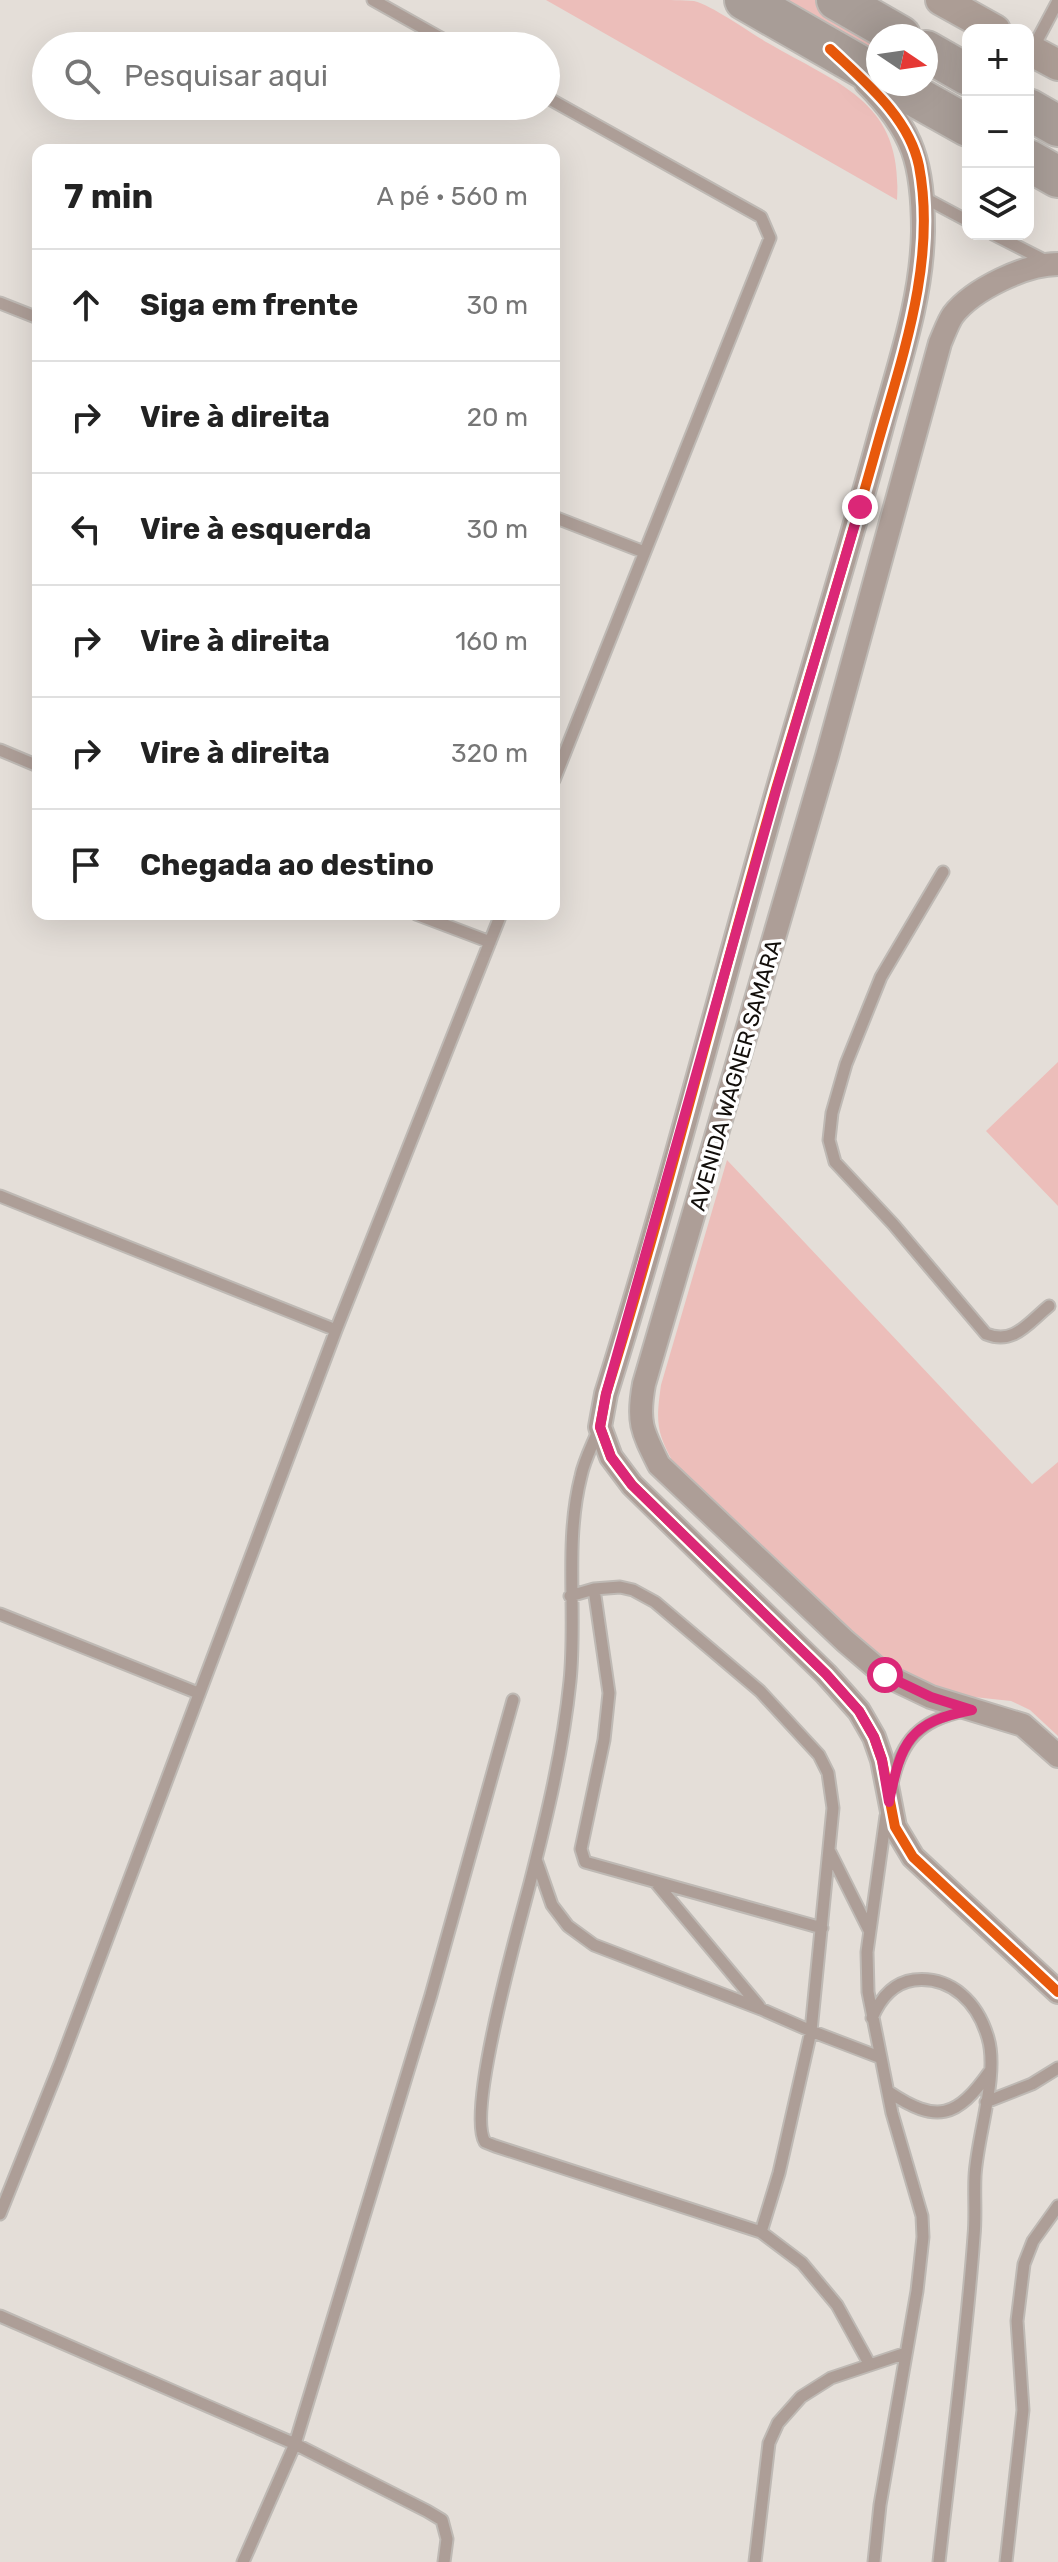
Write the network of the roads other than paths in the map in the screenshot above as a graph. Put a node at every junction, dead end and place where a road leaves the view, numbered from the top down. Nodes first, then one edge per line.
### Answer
1 (373, 0) edge
2 (745, 0) edge
3 (837, 0) edge
4 (941, 0) edge
5 (1058, 1) edge
6 (879, 24) edge
7 (984, 24) edge
8 (430, 32) edge
9 (1034, 43) edge
10 (830, 49) junction
11 (1034, 52) edge
12 (938, 58) edge
13 (1058, 65) edge
14 (866, 69) edge
15 (962, 72) edge
16 (914, 96) edge
17 (560, 105) edge
18 (1034, 112) edge
19 (962, 123) edge
20 (1058, 126) edge
21 (1034, 163) edge
22 (1058, 177) edge
23 (922, 197) junction
24 (962, 218) edge
25 (1005, 240) edge
26 (1055, 264) edge
27 (0, 303) edge
28 (32, 316) edge
29 (560, 519) edge
30 (644, 552) junction
31 (0, 750) edge
32 (32, 763) edge
33 (560, 765) edge
34 (943, 872) dead end
35 (432, 920) edge
36 (499, 920) edge
37 (490, 942) junction
38 (0, 1196) edge
39 (1049, 1306) dead end
40 (336, 1330) junction
41 (600, 1427) junction
42 (594, 1589) junction
43 (570, 1596) junction
44 (0, 1614) edge
45 (198, 1693) junction
46 (513, 1700) dead end
47 (972, 1710) junction
48 (1058, 1756) edge
49 (889, 1802) junction
50 (830, 1852) junction
51 (536, 1860) junction
52 (657, 1884) junction
53 (822, 1928) junction
54 (869, 1930) junction
55 (1058, 1992) edge
56 (761, 2009) junction
57 (872, 2019) junction
58 (811, 2031) junction
59 (879, 2057) junction
60 (1058, 2068) edge
61 (990, 2071) junction
62 (889, 2092) junction
63 (986, 2102) junction
64 (1058, 2206) edge
65 (0, 2214) edge
66 (761, 2232) junction
67 (0, 2316) edge
68 (906, 2353) junction
69 (870, 2365) junction
70 (295, 2444) junction
71 (243, 2562) edge
72 (444, 2562) edge
73 (755, 2562) edge
74 (874, 2562) edge
75 (939, 2562) edge
76 (1006, 2562) edge

1 - 8 lane
2 - 10 highway
3 - 6 highway
4 - 7 street
5 - 9 lane
10 - 14 highway
10 - 23 street, AVENIDA WAGNER SAMARA
11 - 13 street
12 - 15 highway
16 - 19 highway
17 - 30 lane
18 - 20 highway
21 - 22 highway
23 - 24 lane
23 - 41 street, AVENIDA WAGNER SAMARA
25 - 26 lane
26 - 47 street, AVENIDA WAGNER SAMARA
27 - 28 lane
29 - 30 lane
30 - 33 lane
31 - 32 lane
34 - 39 lane
35 - 37 lane
36 - 37 lane
37 - 40 lane
38 - 40 lane
40 - 45 lane
41 - 43 lane
41 - 49 street
42 - 43 lane
42 - 50 lane
42 - 52 lane
43 - 51 lane
44 - 45 lane
45 - 65 lane
46 - 70 lane
47 - 48 street, AVENIDA WAGNER SAMARA
47 - 49 lane
49 - 54 lane
49 - 55 street
50 - 53 lane
50 - 54 lane
51 - 56 lane
51 - 66 lane
52 - 53 lane
52 - 56 lane
53 - 58 lane
54 - 57 lane
56 - 58 lane
57 - 59 lane
57 - 61 lane
58 - 59 lane
58 - 66 lane
59 - 62 lane
60 - 63 lane
61 - 62 lane
61 - 63 lane
62 - 68 lane
63 - 75 lane
64 - 76 lane
66 - 69 lane
67 - 70 lane
68 - 69 lane
68 - 74 lane
69 - 73 lane
70 - 71 lane
70 - 72 lane

